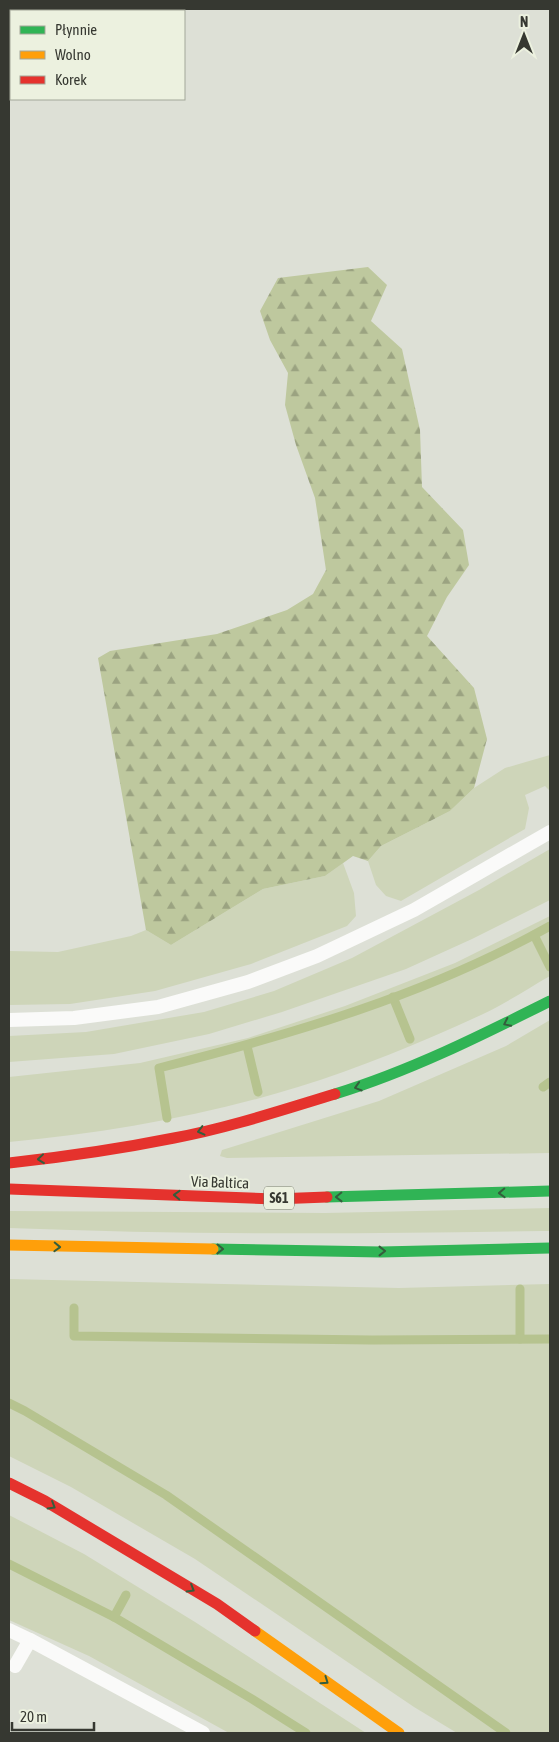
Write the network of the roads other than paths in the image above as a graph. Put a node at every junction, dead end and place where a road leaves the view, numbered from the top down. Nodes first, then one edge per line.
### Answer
1 (550, 832) edge
2 (550, 1001) edge
3 (9, 1020) edge
4 (9, 1163) edge
5 (9, 1189) edge
6 (550, 1191) edge
7 (9, 1245) edge
8 (550, 1248) edge
9 (9, 1483) edge
10 (9, 1630) edge
11 (30, 1640) junction
12 (15, 1666) dead end
13 (183, 1729) edge
14 (203, 1733) edge
15 (399, 1733) edge

1 - 3 lane
2 -> 4 highway
6 -> 5 highway, Via Baltica / S61
7 -> 8 highway
9 -> 15 highway
10 - 11 lane
11 - 12 lane
11 - 13 lane
13 - 14 lane

